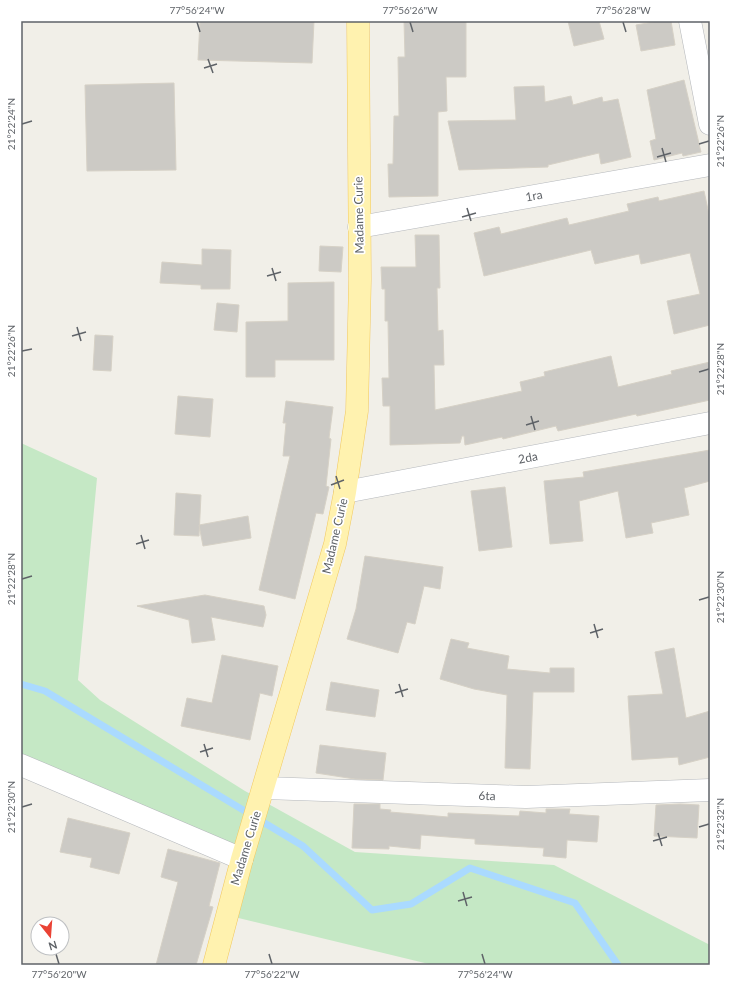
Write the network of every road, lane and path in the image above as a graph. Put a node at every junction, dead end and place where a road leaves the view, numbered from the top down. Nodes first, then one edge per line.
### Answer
1 (358, 21) edge
2 (690, 21) edge
3 (710, 124) edge
4 (710, 165) edge
5 (359, 227) junction
6 (710, 423) edge
7 (345, 492) junction
8 (21, 765) edge
9 (265, 788) junction
10 (710, 790) edge
11 (242, 859) junction
12 (214, 965) edge

1 - 5 main road, Madame Curie
2 - 3 street
4 - 5 street, 1ra
5 - 7 main road, Madame Curie
6 - 7 street, 2da
7 - 9 main road, Madame Curie
8 - 11 street
9 - 10 street, 6ta
9 - 11 main road, Madame Curie
11 - 12 main road, Madame Curie

